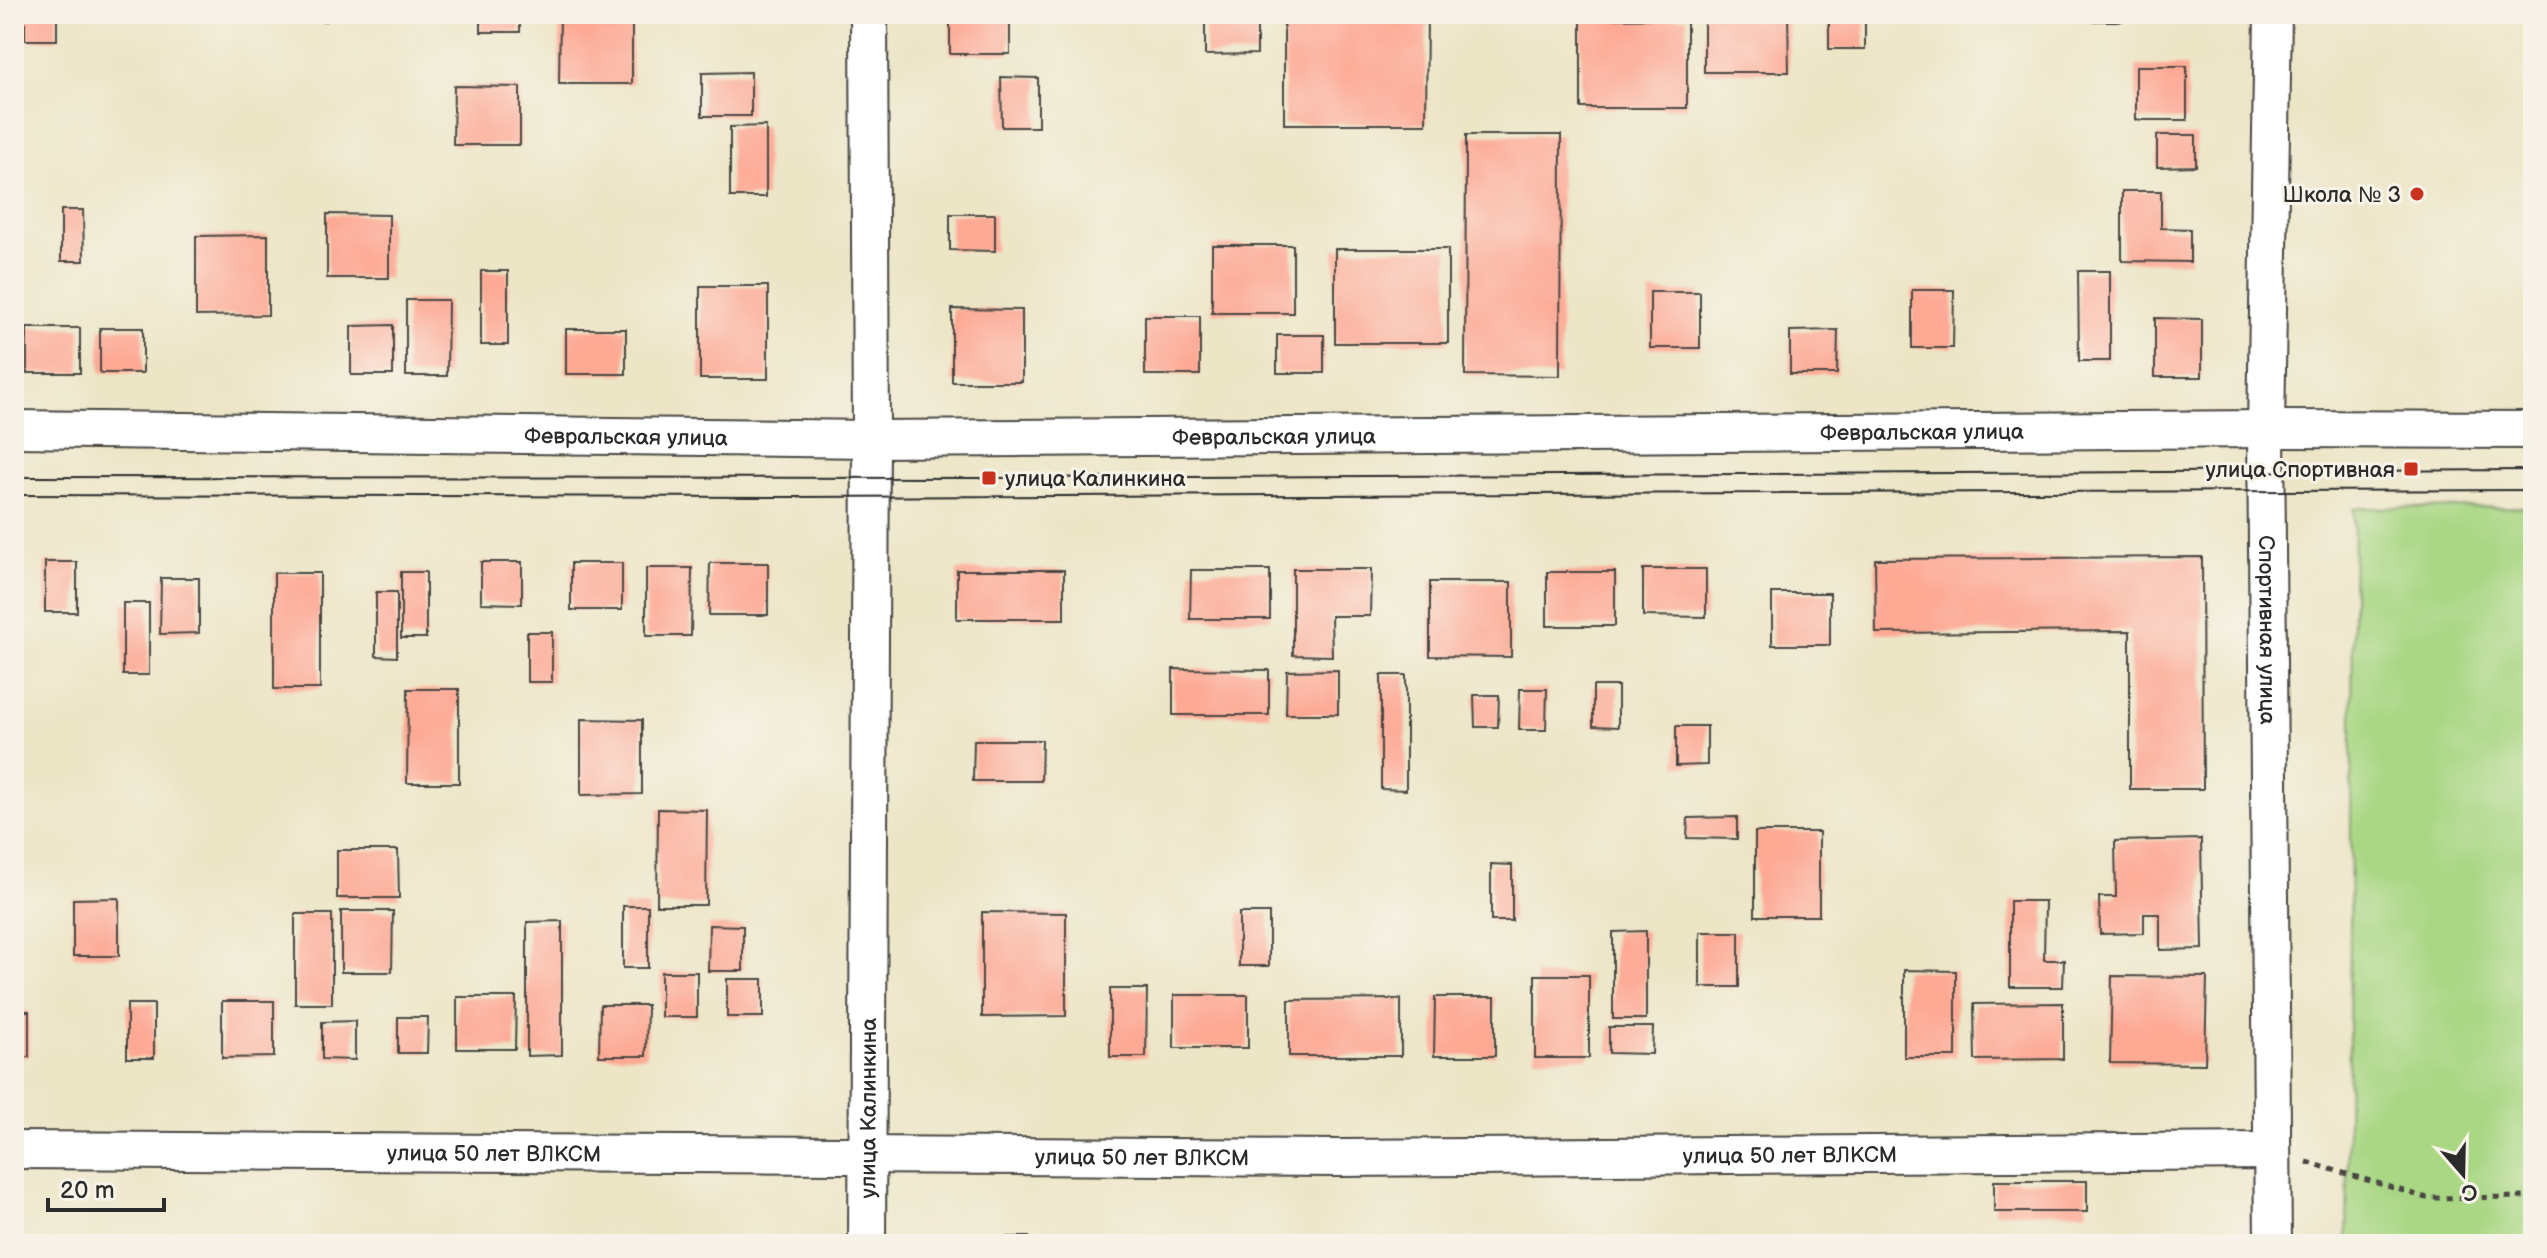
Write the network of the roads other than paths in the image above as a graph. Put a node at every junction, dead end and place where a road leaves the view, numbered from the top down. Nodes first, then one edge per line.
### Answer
1 (869, 14) edge
2 (2273, 14) edge
3 (14, 429) edge
4 (2266, 429) junction
5 (2533, 430) edge
6 (871, 439) junction
7 (14, 1150) edge
8 (2271, 1151) junction
9 (866, 1154) junction
10 (867, 1244) edge
11 (2273, 1244) edge

1 - 6 street, улица Калинкина
2 - 4 street, Спортивная улица
3 - 6 street, Февральская улица
4 - 5 street, Февральская улица
4 - 6 street, Февральская улица
4 - 8 street, Спортивная улица
6 - 9 street, улица Калинкина
7 - 9 street, улица 50 лет ВЛКСМ
8 - 9 street, улица 50 лет ВЛКСМ
8 - 11 street, Спортивная улица
9 - 10 street, улица Калинкина

